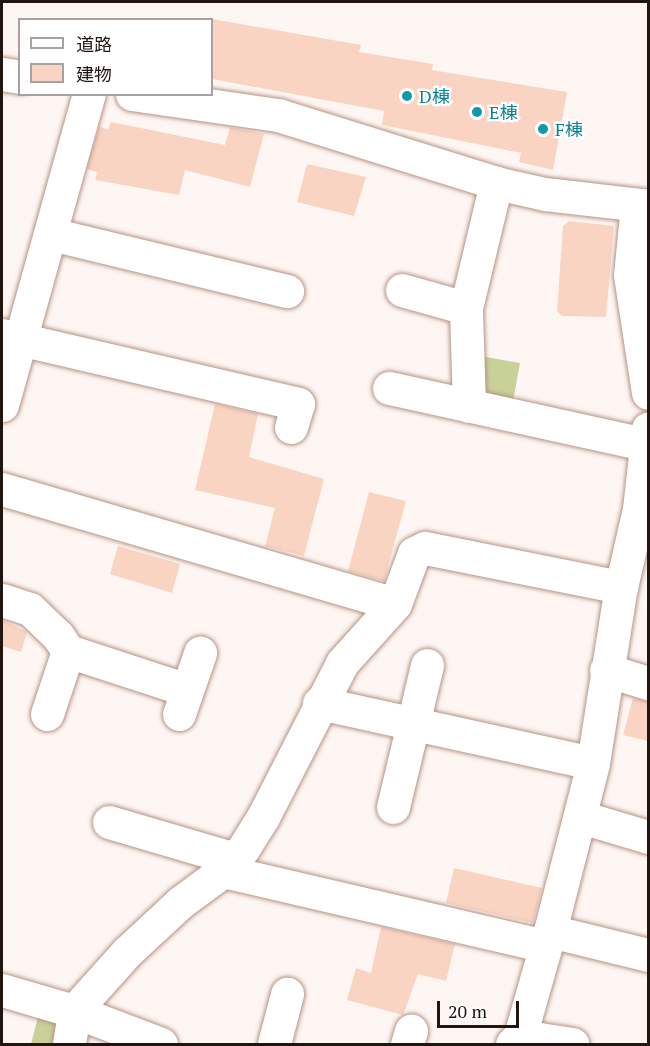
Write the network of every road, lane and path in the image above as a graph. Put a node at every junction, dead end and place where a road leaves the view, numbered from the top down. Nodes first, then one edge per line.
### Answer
1 (2, 74) edge
2 (18, 77) edge
3 (88, 96) edge
4 (146, 96) edge
5 (496, 183) junction
6 (642, 205) edge
7 (51, 234) junction
8 (402, 290) dead end
9 (287, 291) dead end
10 (466, 308) junction
11 (11, 338) edge
12 (390, 388) dead end
13 (648, 393) edge
14 (2, 405) edge
15 (470, 406) junction
16 (297, 407) dead end
17 (648, 429) edge
18 (648, 445) edge
19 (2, 489) edge
20 (644, 511) edge
21 (621, 587) junction
22 (2, 600) edge
23 (395, 604) junction
24 (68, 651) junction
25 (200, 653) dead end
26 (427, 665) dead end
27 (606, 670) junction
28 (648, 682) edge
29 (319, 703) junction
30 (47, 714) dead end
31 (414, 724) junction
32 (593, 763) junction
33 (393, 807) dead end
34 (581, 817) junction
35 (109, 822) dead end
36 (648, 837) edge
37 (229, 865) junction
38 (548, 939) junction
39 (648, 955) edge
40 (2, 990) edge
41 (287, 994) dead end
42 (74, 1011) junction
43 (516, 1040) edge
44 (69, 1044) edge
45 (161, 1044) edge
46 (274, 1044) edge
47 (572, 1044) edge

1 - 2 street
3 - 7 street
4 - 5 street
5 - 6 street
5 - 10 street
6 - 13 street
7 - 9 street
7 - 11 street
8 - 10 street
10 - 15 street
11 - 14 street
11 - 16 street
12 - 15 street
15 - 18 street
17 - 18 street
18 - 20 street
19 - 23 street
20 - 21 street
21 - 23 street
21 - 27 street
22 - 24 street
23 - 29 street
24 - 25 street
24 - 30 street
26 - 31 street
27 - 28 street
27 - 32 street
29 - 31 street
29 - 37 street
31 - 32 street
31 - 33 street
32 - 34 street
34 - 36 street
34 - 38 street
35 - 37 street
37 - 38 street
37 - 42 street
38 - 39 street
38 - 43 street
40 - 42 street
41 - 46 street
42 - 44 street
42 - 45 street
43 - 47 street

